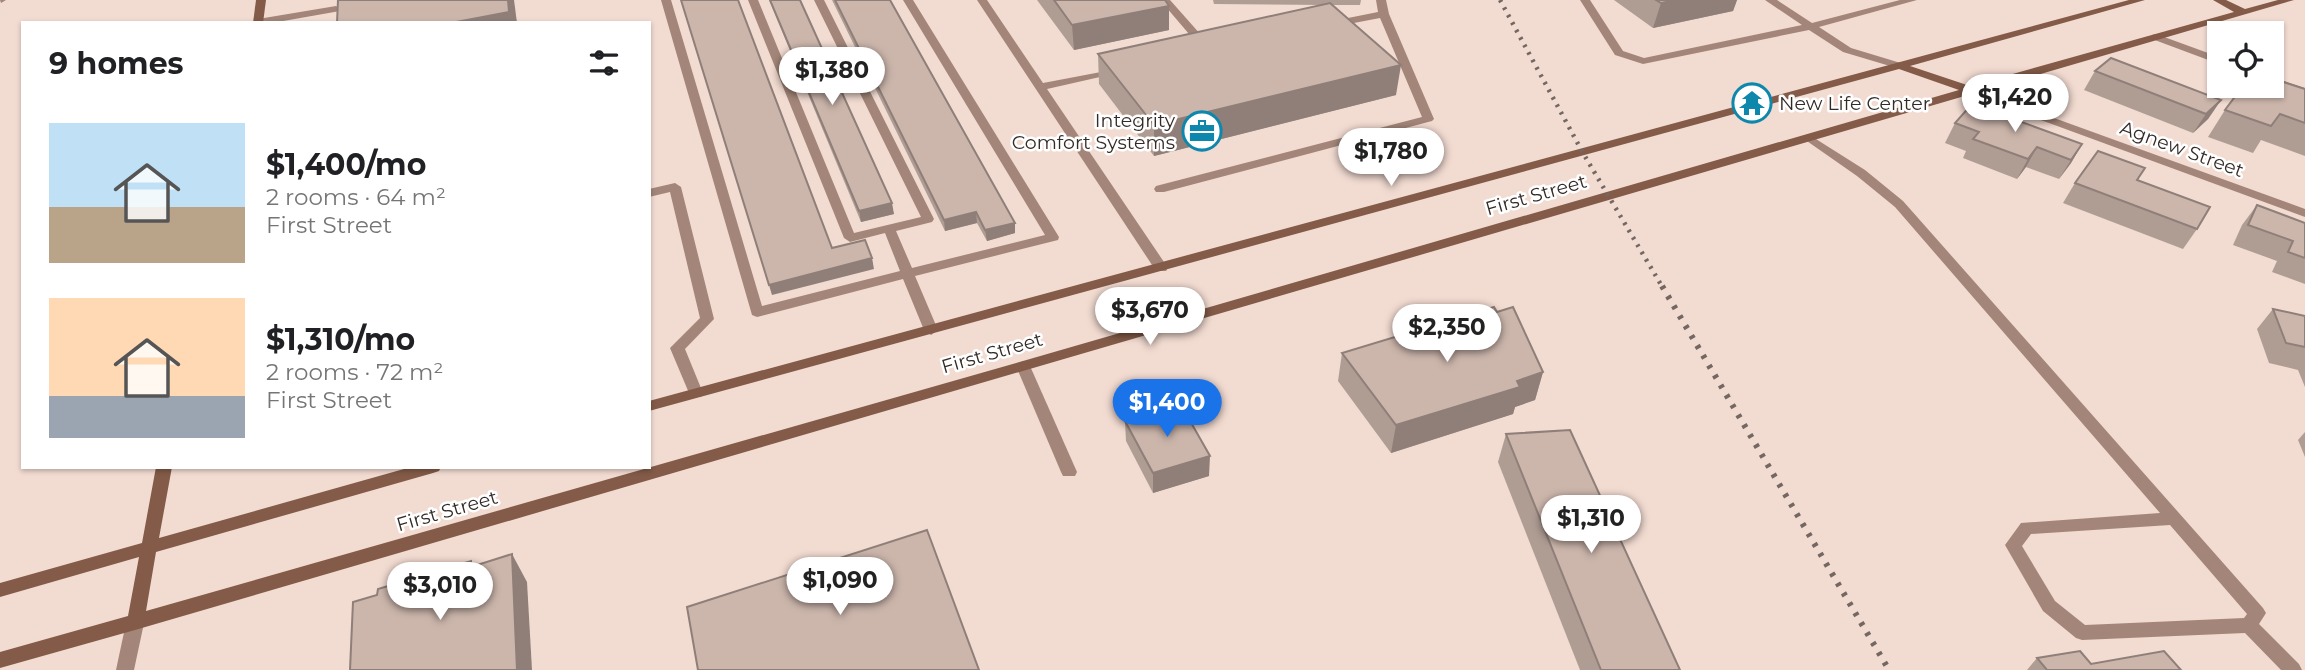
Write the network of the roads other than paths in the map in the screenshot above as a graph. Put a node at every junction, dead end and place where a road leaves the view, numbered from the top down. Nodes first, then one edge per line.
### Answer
1 (261, 0) edge
2 (666, 0) edge
3 (752, 0) edge
4 (819, 0) edge
5 (908, 0) edge
6 (982, 0) edge
7 (1165, 0) edge
8 (1381, 0) edge
9 (1585, 0) edge
10 (1770, 0) edge
11 (1912, 0) edge
12 (2140, 0) edge
13 (2218, 0) edge
14 (2289, 0) edge
15 (336, 9) edge
16 (2242, 12) junction
17 (1384, 14) junction
18 (258, 21) edge
19 (264, 21) edge
20 (1812, 26) junction
21 (1317, 28) edge
22 (2156, 37) junction
23 (1222, 47) edge
24 (1209, 50) junction
25 (1196, 53) edge
26 (2207, 56) edge
27 (1900, 66) junction
28 (1131, 67) edge
29 (2284, 84) edge
30 (1040, 87) junction
31 (1969, 90) junction
32 (2305, 92) edge
33 (1808, 137) junction
34 (1160, 189) dead end
35 (651, 193) edge
36 (2305, 213) edge
37 (889, 228) junction
38 (1161, 268) junction
39 (909, 275) junction
40 (931, 330) junction
41 (1023, 366) junction
42 (696, 393) junction
43 (651, 405) edge
44 (164, 469) edge
45 (426, 469) edge
46 (1069, 472) dead end
47 (2174, 517) junction
48 (149, 546) junction
49 (0, 590) edge
50 (135, 623) junction
51 (2249, 625) junction
52 (0, 660) edge
53 (125, 670) edge
54 (2293, 670) edge

1 - 18 main road
2 - 39 street
3 - 37 street
4 - 37 street
5 - 39 street
6 - 30 street
7 - 24 street
8 - 17 street
9 - 20 street
10 - 20 street
11 - 20 street
12 - 27 main road, First Street
13 - 16 main road
14 - 16 main road
15 - 19 street
16 - 22 main road, First Street
17 - 21 street
17 - 34 street
20 - 27 street
22 - 26 street
22 - 31 main road, First Street
23 - 24 street
24 - 25 street
27 - 31 main road
27 - 38 main road, First Street
28 - 30 street
29 - 32 street
30 - 38 street
31 - 33 main road, First Street
31 - 36 street, Agnew Street
33 - 41 main road, First Street
33 - 47 street
35 - 42 street
37 - 39 street
38 - 40 main road, First Street
39 - 40 street
40 - 42 main road, First Street
41 - 46 street
41 - 50 main road, First Street
42 - 43 main road, First Street
44 - 48 main road
45 - 48 main road
47 - 51 street
47 - 51 street
48 - 49 main road
48 - 50 main road
50 - 52 main road, First Street
50 - 53 street
51 - 54 street

